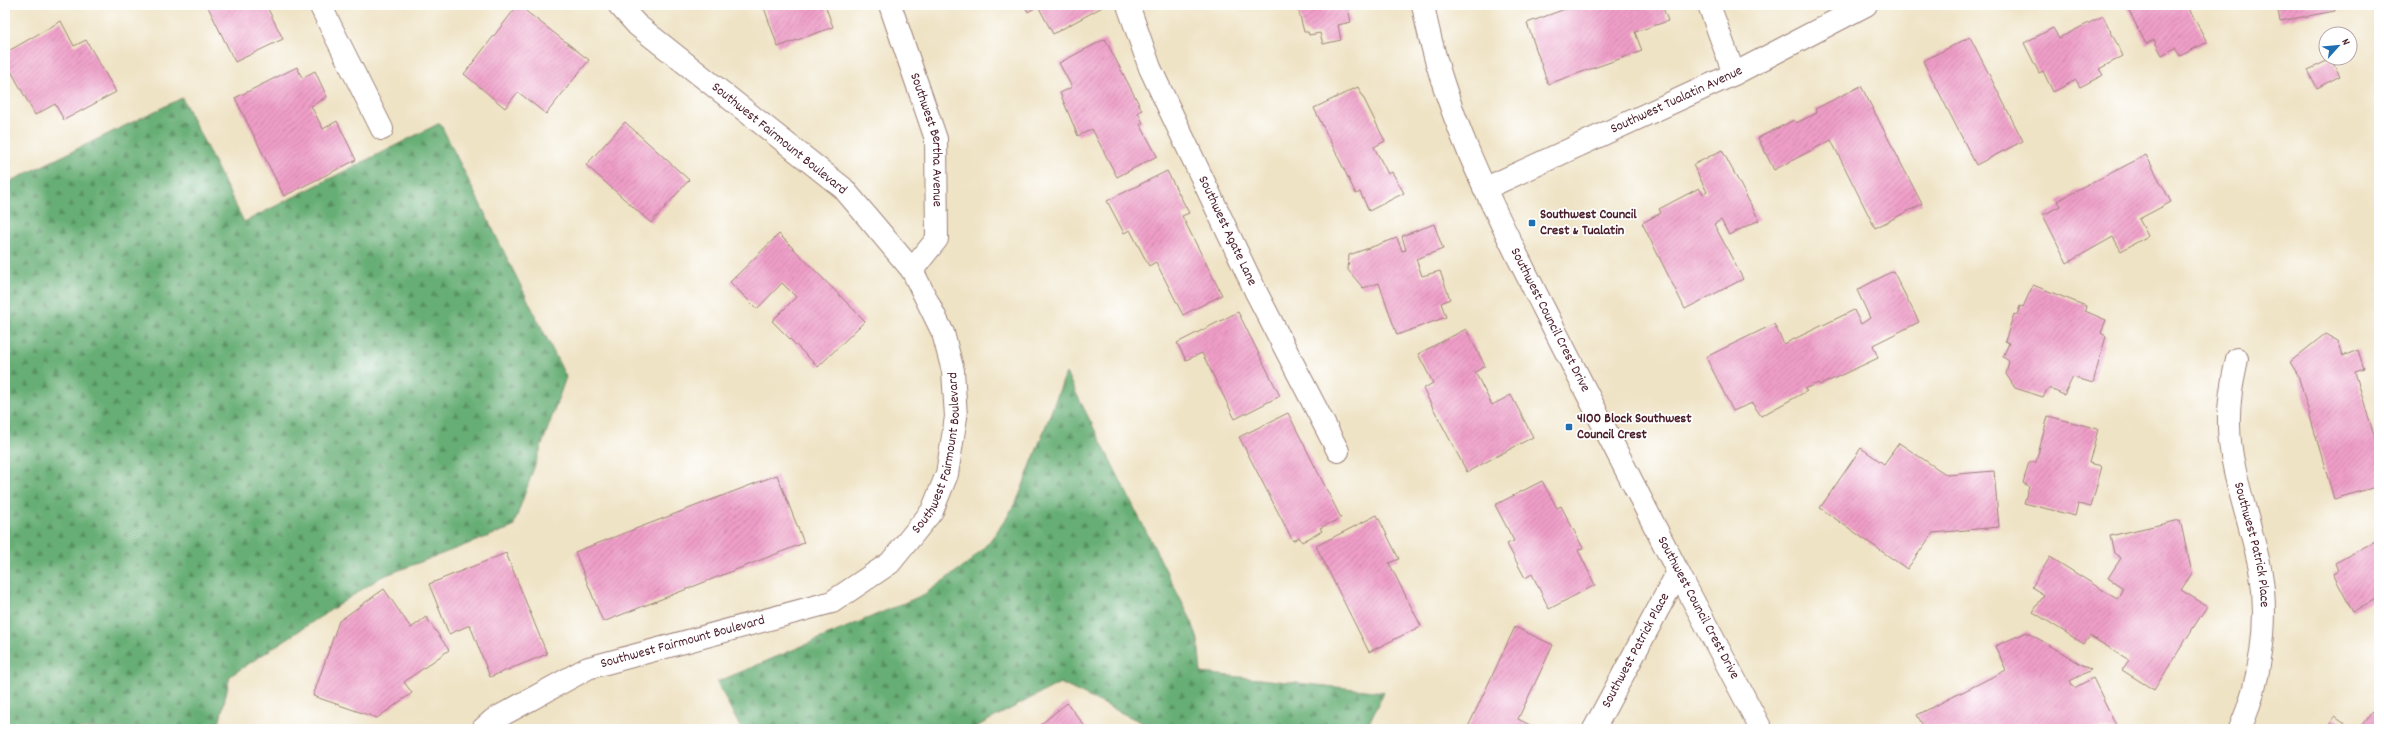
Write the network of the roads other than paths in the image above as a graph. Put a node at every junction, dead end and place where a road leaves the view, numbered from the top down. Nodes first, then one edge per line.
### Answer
1 (320, 5) edge
2 (619, 5) edge
3 (890, 5) edge
4 (1128, 5) edge
5 (1423, 5) edge
6 (1709, 5) edge
7 (1866, 5) edge
8 (1734, 74) junction
9 (382, 129) dead end
10 (1484, 189) junction
11 (912, 270) junction
12 (2237, 359) dead end
13 (1338, 451) dead end
14 (1678, 572) junction
15 (483, 729) edge
16 (1594, 729) edge
17 (1761, 729) edge
18 (2240, 729) edge

1 - 9 street
2 - 11 street, Southwest Fairmount Boulevard
3 - 11 street, Southwest Bertha Avenue
4 - 13 street, Southwest Agate Lane
5 - 10 street, Southwest Council Crest Drive
6 - 8 street
7 - 8 street, Southwest Tualatin Avenue
8 - 10 street, Southwest Tualatin Avenue
10 - 14 street, Southwest Council Crest Drive
11 - 15 street, Southwest Fairmount Boulevard
12 - 18 street, Southwest Patrick Place
14 - 16 street, Southwest Patrick Place
14 - 17 street, Southwest Council Crest Drive

